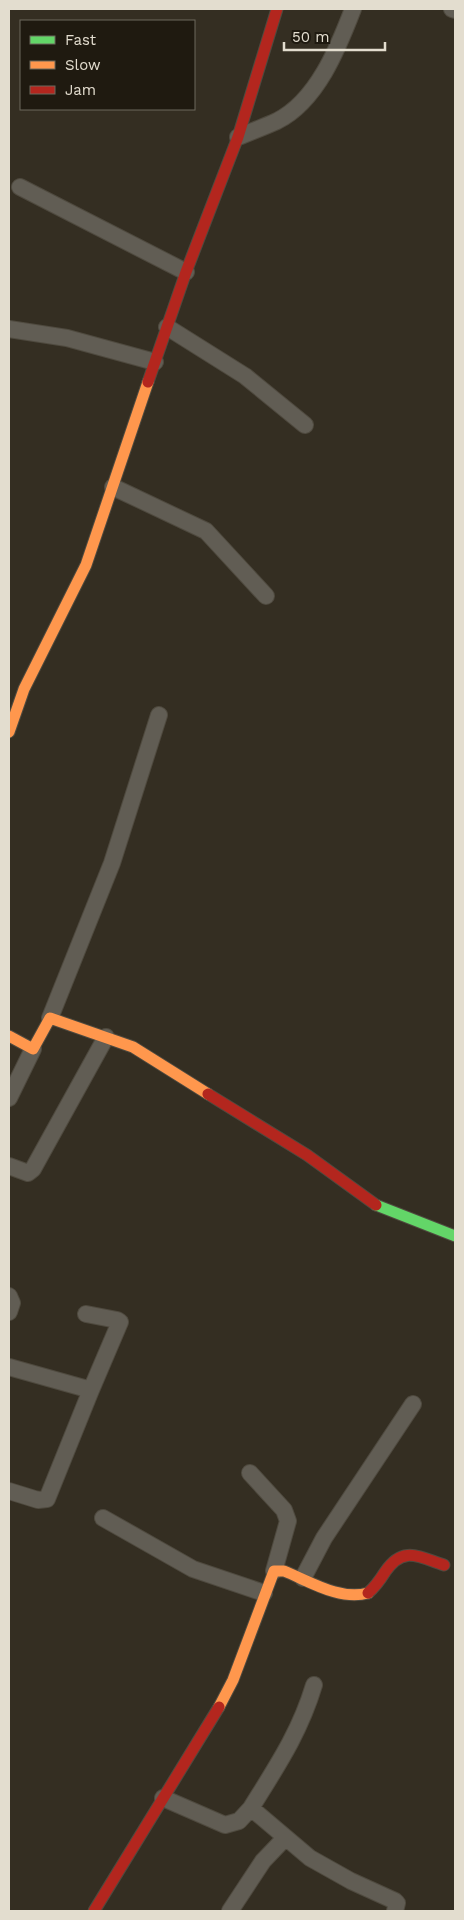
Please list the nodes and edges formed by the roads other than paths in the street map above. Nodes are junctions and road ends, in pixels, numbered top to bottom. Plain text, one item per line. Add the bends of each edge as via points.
1 (277, 9) edge
2 (352, 9) edge
3 (238, 137) junction
4 (20, 187) dead end
5 (186, 272) junction
6 (167, 327) junction
7 (9, 329) edge
8 (155, 362) junction
9 (305, 425) dead end
10 (112, 487) junction
11 (266, 596) dead end
12 (160, 715) dead end
13 (9, 732) edge
14 (50, 1018) junction
15 (9, 1036) edge
16 (106, 1038) junction
17 (33, 1049) junction
18 (9, 1098) edge
19 (9, 1166) edge
20 (455, 1236) edge
21 (9, 1296) edge
22 (9, 1312) edge
23 (86, 1314) dead end
24 (9, 1366) edge
25 (91, 1390) junction
26 (414, 1404) dead end
27 (250, 1473) dead end
28 (9, 1491) edge
29 (104, 1518) dead end
30 (444, 1565) dead end
31 (274, 1571) junction
32 (303, 1578) junction
33 (264, 1593) junction
34 (314, 1685) dead end
35 (163, 1798) junction
36 (251, 1808) junction
37 (285, 1838) junction
38 (94, 1911) edge
39 (230, 1911) edge
40 (395, 1911) edge

1 - 3 street
2 - 3 street via 338,49 304,98 278,120
3 - 5 street
4 - 5 street
5 - 6 street
6 - 8 street
6 - 9 street via 245,376
7 - 8 street via 67,338
8 - 10 street
10 - 11 street via 206,531
10 - 13 street via 86,565 24,689
12 - 14 street via 112,863
14 - 16 street
14 - 17 street
15 - 17 street
16 - 19 street via 33,1169 28,1174
16 - 20 street via 155,1059 307,1155 376,1205
17 - 18 street
21 - 22 street via 12,1303
23 - 25 street via 120,1322
24 - 25 street
25 - 28 street via 47,1499 38,1500
26 - 32 street via 324,1538
27 - 31 street via 284,1510 288,1521
29 - 33 street via 193,1569
30 - 32 street via 411,1555 402,1556 390,1565 377,1586 359,1596
31 - 32 street via 284,1570
31 - 33 street
33 - 35 street via 233,1680
34 - 36 street via 296,1734
35 - 36 street via 226,1825 240,1821
35 - 38 street
36 - 37 street
37 - 39 street via 263,1861
37 - 40 street via 328,1869 395,1901

